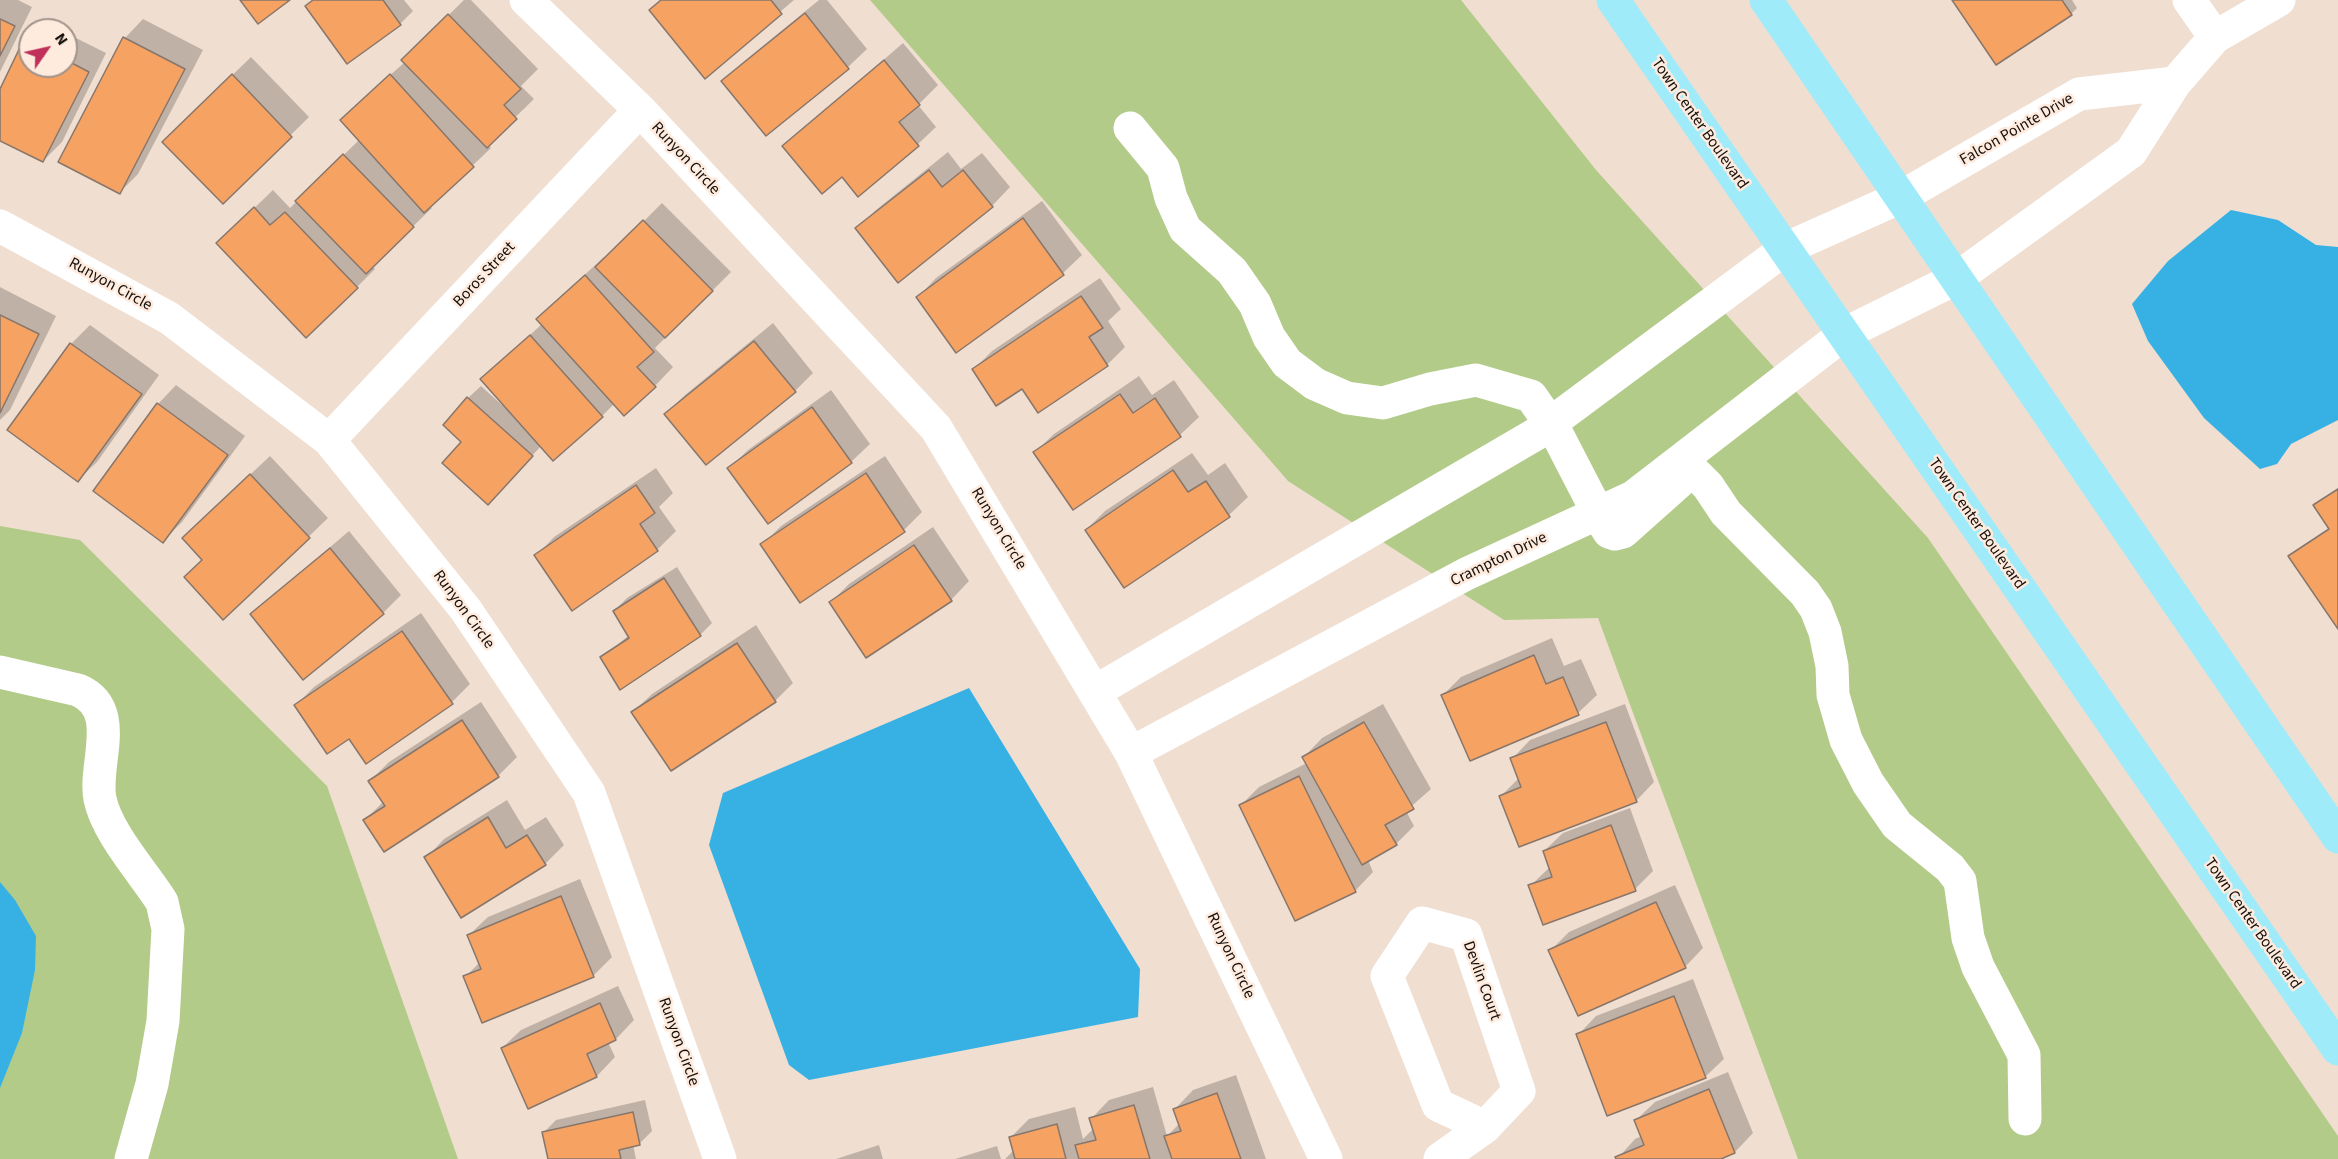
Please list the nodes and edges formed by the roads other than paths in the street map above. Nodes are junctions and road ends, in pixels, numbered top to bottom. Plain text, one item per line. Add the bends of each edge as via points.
1 (526, 0) edge
2 (1613, 0) edge
3 (1766, 0) edge
4 (2189, 0) edge
5 (2279, 0) edge
6 (2215, 37) junction
7 (2175, 83) junction
8 (640, 110) junction
9 (1130, 128) dead end
10 (1901, 197) junction
11 (0, 226) edge
12 (1785, 249) junction
13 (1957, 278) junction
14 (1844, 334) junction
15 (1544, 428) junction
16 (329, 440) junction
17 (1589, 517) junction
18 (0, 672) edge
19 (1096, 691) junction
20 (1131, 753) junction
21 (2338, 837) edge
22 (2338, 1048) edge
23 (2025, 1119) dead end
24 (1485, 1126) junction
25 (131, 1159) edge
26 (720, 1159) edge
27 (1326, 1159) edge
28 (1440, 1159) edge

1 - 8 street, Runyon Circle
2 - 12 main road, Town Center Boulevard
3 - 10 main road
4 - 6 street
5 - 6 street
6 - 7 street
7 - 10 street, Falcon Pointe Drive via 2079,94
7 - 13 street via 2131,152
8 - 16 street, Boros Street
8 - 19 street, Runyon Circle via 936,428
9 - 15 street via 1163,168 1185,230 1233,271 1287,363 1315,384 1347,398 1383,403 1431,388 1476,380 1531,396
10 - 12 street, Falcon Pointe Drive
10 - 13 main road
11 - 16 street, Runyon Circle via 169,318
12 - 14 main road, Town Center Boulevard
12 - 15 street
13 - 14 street, Crampton Drive
13 - 21 main road
14 - 17 street, Crampton Drive via 1633,497
14 - 22 main road, Town Center Boulevard
15 - 17 street
15 - 19 street
16 - 26 street, Runyon Circle via 466,610 589,793
17 - 20 street, Crampton Drive via 1466,574
17 - 23 street via 1610,532 1623,532 1687,475 1696,474 1726,513 1805,593 1825,632 1833,695 1850,749 1868,783 1897,825 1950,868 1960,881 1968,938 1977,967 2024,1055
18 - 25 street via 78,690 88,694 97,706 104,732 100,798 111,826 162,902 168,929 163,1020 152,1084
19 - 20 street, Runyon Circle
20 - 27 street, Runyon Circle
24 - 24 street, Devlin Court via 1519,1091 1466,935 1422,923 1387,976 1437,1105
24 - 28 street, Devlin Court

